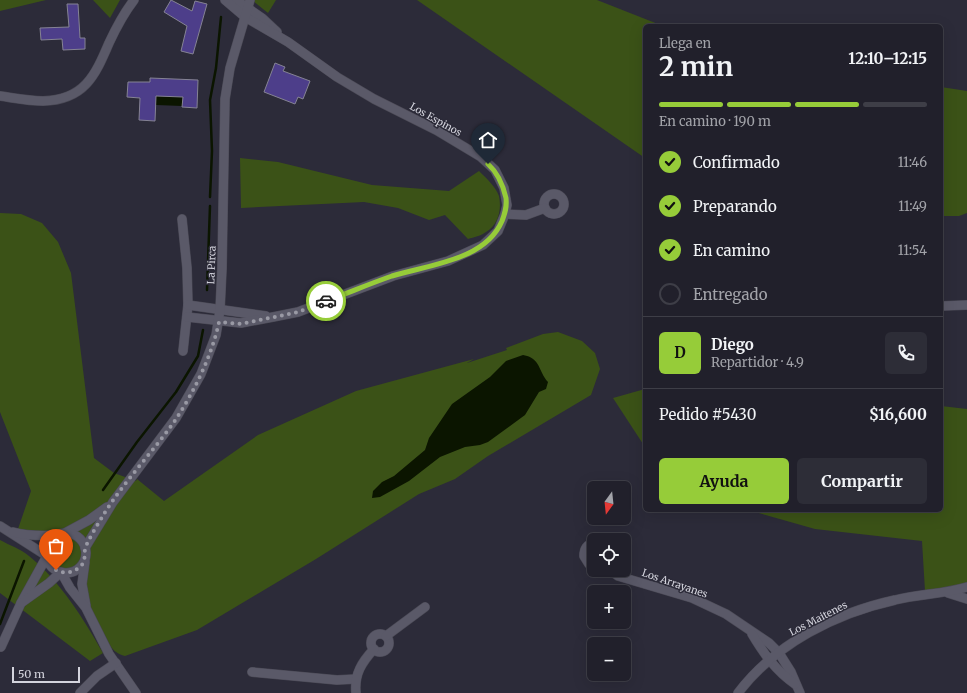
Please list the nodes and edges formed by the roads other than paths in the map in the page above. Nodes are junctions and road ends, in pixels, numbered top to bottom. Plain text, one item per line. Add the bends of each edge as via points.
1 (134, 0) edge
2 (225, 0) edge
3 (236, 0) edge
4 (249, 4) edge
5 (245, 16) junction
6 (288, 42) junction
7 (0, 96) edge
8 (545, 208) dead end
9 (505, 214) junction
10 (182, 218) dead end
11 (967, 305) edge
12 (188, 306) junction
13 (943, 306) edge
14 (220, 310) junction
15 (187, 317) junction
16 (273, 317) junction
17 (219, 322) junction
18 (183, 351) dead end
19 (113, 502) junction
20 (4, 528) edge
21 (62, 534) junction
22 (587, 547) edge
23 (85, 548) junction
24 (47, 556) junction
25 (85, 560) junction
26 (587, 562) edge
27 (61, 572) junction
28 (621, 577) edge
29 (967, 587) edge
30 (948, 593) junction
31 (967, 599) edge
32 (20, 603) junction
33 (426, 607) dead end
34 (86, 608) junction
35 (751, 633) junction
36 (386, 636) junction
37 (1, 647) edge
38 (374, 650) junction
39 (778, 652) junction
40 (770, 660) junction
41 (116, 663) junction
42 (252, 672) dead end
43 (356, 680) junction
44 (796, 684) junction
45 (80, 693) edge
46 (136, 693) edge
47 (356, 693) edge
48 (738, 693) edge
49 (800, 693) edge

1 - 7 street via 117,27 95,74 78,91 45,101
2 - 5 street, Los Espinos
3 - 4 street, Los Espinos
4 - 5 street, La Pirca
4 - 6 street, Los Espinos
5 - 6 street, Los Espinos
5 - 14 street, La Pirca via 230,68 225,99
6 - 9 street, Los Espinos via 337,78 436,130 480,157 495,170 504,188 507,204
8 - 9 street via 526,215
9 - 16 street, Los Espinos via 498,231 483,245 455,258 393,276 298,312
10 - 12 street via 188,268
11 - 13 street
12 - 14 street, Los Espinos
12 - 15 street
14 - 16 street, Los Espinos
14 - 17 street, La Pirca
15 - 17 street, Los Espinos
15 - 18 street
16 - 17 street, Los Espinos via 241,324
17 - 19 street, La Pirca via 201,374 176,418
19 - 21 street, La Pirca via 89,520
19 - 23 street, La Pirca
20 - 21 street, La Pirca via 28,535
20 - 24 street, La Pirca
21 - 23 street via 78,537
21 - 24 street via 49,543
22 - 26 street via 584,556
23 - 25 street
24 - 27 street via 52,566
24 - 32 street
25 - 27 street via 75,570
25 - 34 street via 82,584
27 - 32 street
27 - 34 street
28 - 35 street, Los Arrayanes via 692,598 726,614
29 - 30 street, Los Maitenes
30 - 31 street, Los Maitenes
30 - 39 street, Los Maitenes via 895,600 852,612 801,637
32 - 37 street
33 - 36 street
34 - 41 street via 100,639
35 - 39 street, Los Arrayanes
35 - 40 street, Los Arrayanes
36 - 38 street via 375,636 372,644
36 - 38 street via 389,640 387,648 383,652
38 - 43 street via 364,660
39 - 40 street, Los Maitenes
39 - 44 street, Los Arrayanes
40 - 44 street, Los Arrayanes via 782,675
40 - 48 street, Los Maitenes
41 - 45 street via 97,676
41 - 46 street
42 - 43 street
43 - 47 street
44 - 49 street, Los Arrayanes

